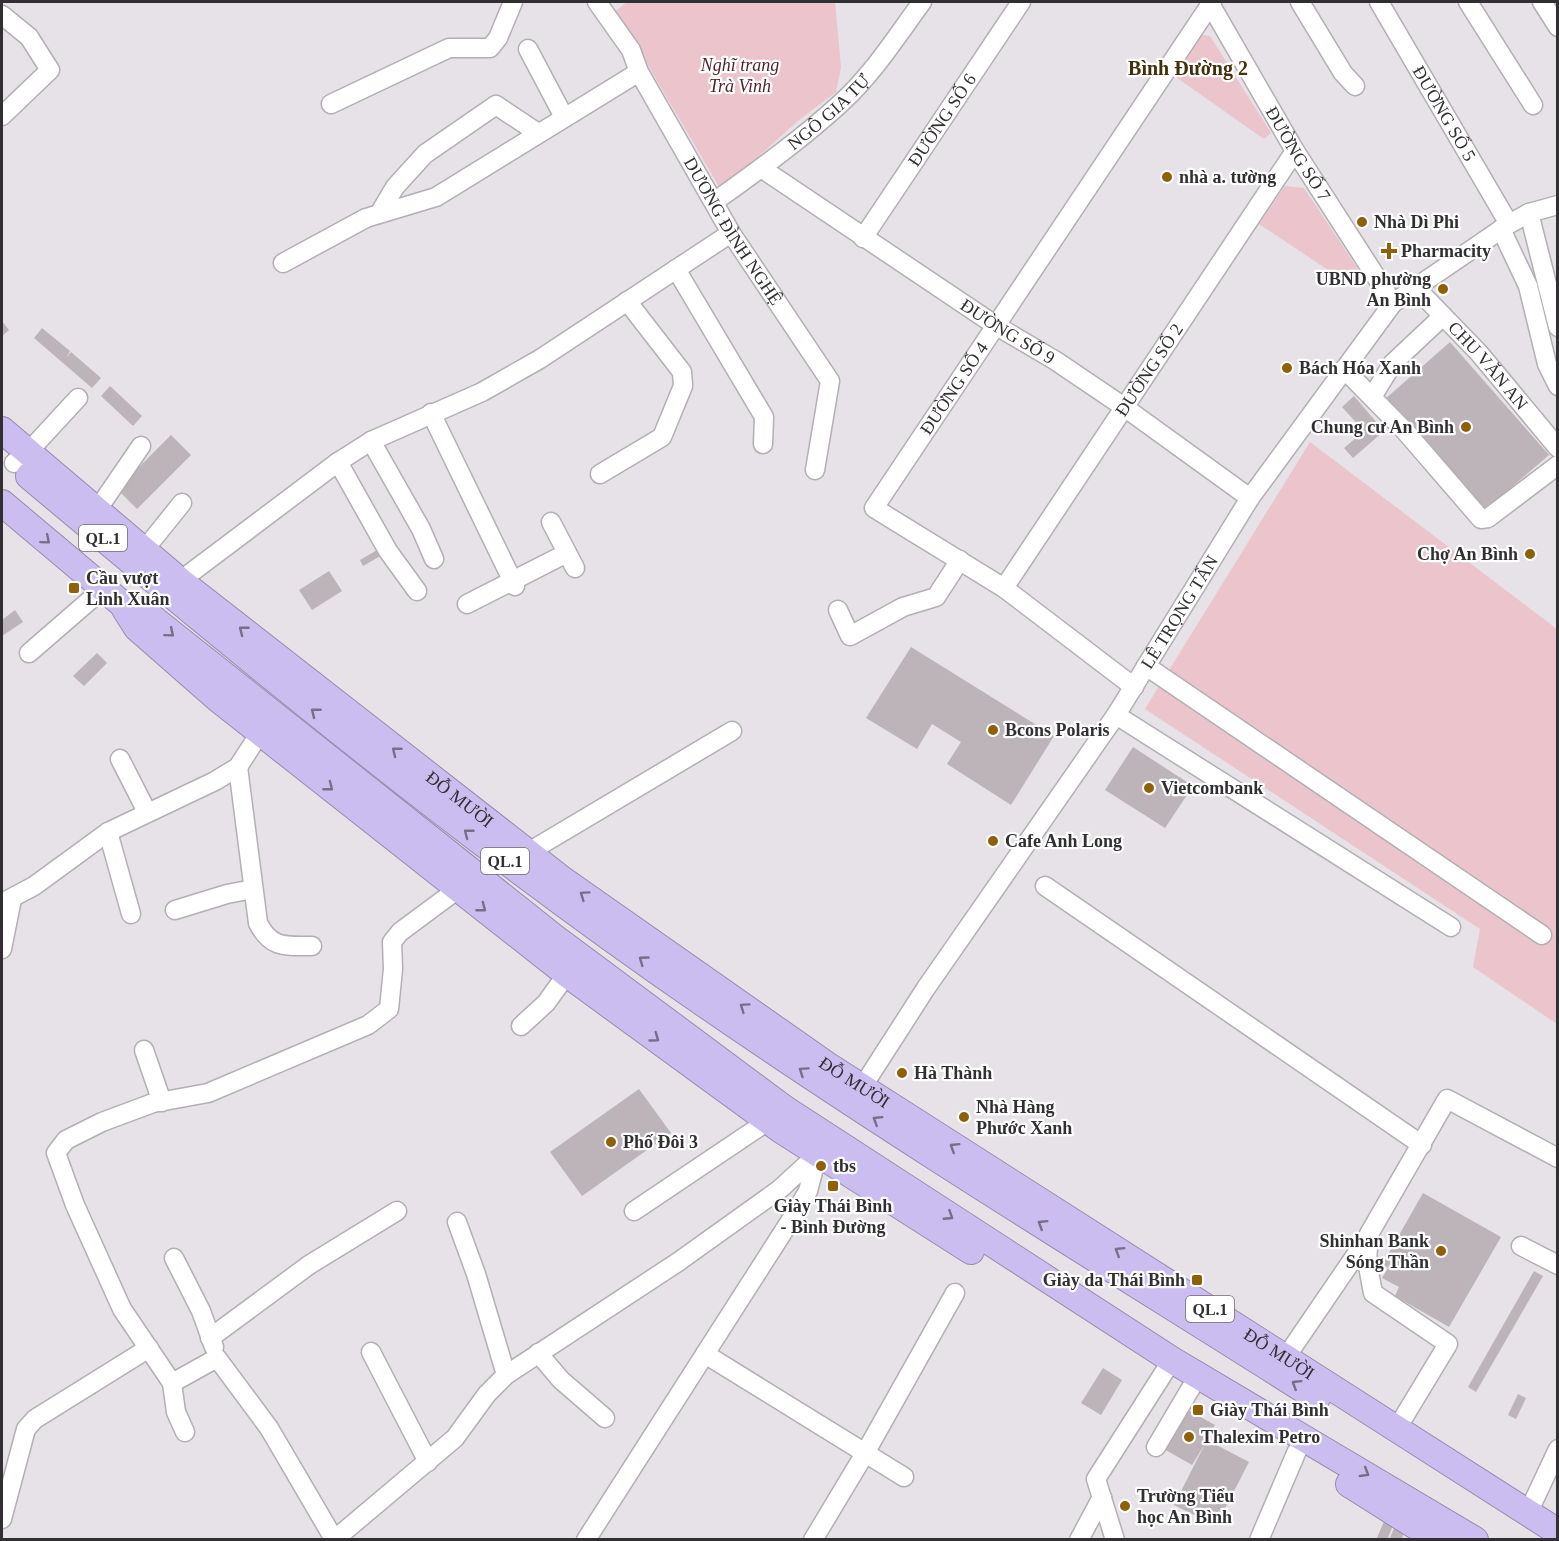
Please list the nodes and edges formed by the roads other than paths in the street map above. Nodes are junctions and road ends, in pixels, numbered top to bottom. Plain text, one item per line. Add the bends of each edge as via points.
1 (513, 2) edge
2 (597, 2) edge
3 (922, 2) edge
4 (1021, 2) edge
5 (1210, 2) edge
6 (1300, 2) edge
7 (1378, 2) edge
8 (1468, 2) edge
9 (1542, 2) edge
10 (2, 15) edge
11 (1557, 27) edge
12 (528, 49) dead end
13 (639, 72) junction
14 (1355, 86) dead end
15 (331, 105) dead end
16 (1533, 105) dead end
17 (2, 116) edge
18 (564, 117) junction
19 (538, 133) junction
20 (1295, 151) junction
21 (761, 168) junction
22 (714, 202) junction
23 (1557, 205) edge
24 (1529, 213) junction
25 (378, 214) junction
26 (1505, 227) junction
27 (731, 233) junction
28 (863, 238) junction
29 (283, 263) dead end
30 (676, 269) junction
31 (1416, 288) junction
32 (627, 301) junction
33 (1393, 303) junction
34 (1443, 316) junction
35 (995, 325) junction
36 (1557, 327) edge
37 (1344, 369) junction
38 (1557, 386) edge
39 (1372, 397) junction
40 (78, 398) dead end
41 (1124, 407) junction
42 (431, 413) junction
43 (2, 430) edge
44 (371, 441) junction
45 (763, 444) dead end
46 (141, 446) dead end
47 (1557, 448) edge
48 (19, 462) edge
49 (338, 462) junction
50 (1557, 465) edge
51 (815, 470) dead end
52 (600, 474) dead end
53 (1250, 498) junction
54 (2, 503) edge
55 (182, 503) dead end
56 (93, 508) junction
57 (551, 522) dead end
58 (137, 555) junction
59 (434, 559) dead end
60 (960, 560) junction
61 (514, 584) junction
62 (173, 587) junction
63 (1004, 588) junction
64 (417, 591) dead end
65 (112, 596) junction
66 (467, 604) dead end
67 (838, 610) dead end
68 (29, 653) dead end
69 (1146, 666) junction
70 (1134, 687) junction
71 (1116, 715) junction
72 (732, 731) dead end
73 (260, 733) junction
74 (120, 759) dead end
75 (238, 767) junction
76 (147, 812) junction
77 (108, 832) junction
78 (527, 853) junction
79 (1045, 886) dead end
80 (253, 889) junction
81 (458, 889) junction
82 (7, 901) edge
83 (175, 910) dead end
84 (131, 914) dead end
85 (1451, 927) dead end
86 (1542, 935) dead end
87 (312, 946) dead end
88 (2, 949) edge
89 (567, 974) junction
90 (521, 1026) dead end
91 (144, 1050) dead end
92 (857, 1095) junction
93 (162, 1102) junction
94 (768, 1121) junction
95 (1422, 1145) junction
96 (823, 1147) junction
97 (1557, 1158) edge
98 (397, 1211) dead end
99 (634, 1211) dead end
100 (457, 1222) dead end
101 (1369, 1234) junction
102 (1521, 1246) dead end
103 (174, 1258) dead end
104 (1557, 1265) edge
105 (955, 1293) dead end
106 (210, 1338) junction
107 (149, 1348) junction
108 (371, 1352) dead end
109 (538, 1353) junction
110 (705, 1354) junction
111 (1286, 1357) junction
112 (217, 1358) junction
113 (1168, 1365) junction
114 (506, 1375) junction
115 (1195, 1382) junction
116 (172, 1383) junction
117 (604, 1418) dead end
118 (1396, 1430) junction
119 (185, 1432) dead end
120 (1156, 1447) dead end
121 (1557, 1449) edge
122 (1297, 1451) junction
123 (864, 1455) junction
124 (428, 1462) junction
125 (904, 1478) dead end
126 (1102, 1497) junction
127 (1528, 1513) junction
128 (2, 1519) edge
129 (1557, 1532) edge
130 (338, 1538) edge
131 (586, 1539) edge
132 (813, 1539) edge
133 (1079, 1539) edge
134 (1115, 1539) edge
135 (1259, 1539) edge
136 (1438, 1539) edge
137 (1475, 1539) edge
138 (1540, 1539) edge

1 - 15 street via 490,48 449,48
2 - 13 street, DƯƠNG ĐÌNH NGHỆ via 631,50
3 - 21 street, NGÔ GIA TỰ via 843,102
4 - 28 street, ĐƯỜNG SỐ 6
5 - 20 street, ĐƯỜNG SỐ 7
5 - 35 street, ĐƯỜNG SỐ 4
6 - 14 street
7 - 26 street, ĐƯỜNG SỐ 5
8 - 16 street
9 - 11 street
10 - 17 street via 29,37 50,70
12 - 18 street
13 - 18 street
13 - 22 street, DƯƠNG ĐÌNH NGHỆ
18 - 19 street
19 - 25 street via 436,197
19 - 25 street via 495,105 425,154 395,187
20 - 33 street, ĐƯỜNG SỐ 7
20 - 41 street, ĐƯỜNG SỐ 2
21 - 22 street, NGÔ GIA TỰ
21 - 28 street, ĐƯỜNG SỐ 9
22 - 27 street, DƯƠNG ĐÌNH NGHỆ
23 - 24 street, LÊ TRỌNG TẤN
24 - 26 street, LÊ TRỌNG TẤN
24 - 36 street
25 - 29 street
26 - 31 street, LÊ TRỌNG TẤN
26 - 38 street, ĐƯỜNG SỐ 5 via 1528,286 1547,364
27 - 30 street
27 - 51 street, DƯƠNG ĐÌNH NGHỆ via 830,381
28 - 35 street, ĐƯỜNG SỐ 9
30 - 32 street
30 - 45 street via 764,417
31 - 33 street, LÊ TRỌNG TẤN
31 - 34 street, CHU VĂN AN
32 - 42 street via 482,393
32 - 52 street via 682,372 684,386 662,437
33 - 37 street, LÊ TRỌNG TẤN
34 - 39 street via 1393,363
34 - 47 street, CHU VĂN AN via 1479,353
35 - 41 street, ĐƯỜNG SỐ 9
35 - 60 street, ĐƯỜNG SỐ 4 via 874,508
37 - 39 street
37 - 53 street, LÊ TRỌNG TẤN
39 - 50 street via 1481,519 1488,518
40 - 48 street
41 - 53 street, ĐƯỜNG SỐ 9
41 - 63 street, ĐƯỜNG SỐ 2
42 - 44 street
42 - 61 street
43 - 48 highway, QL.1
44 - 49 street
44 - 59 street
46 - 56 street via 104,500
48 - 56 highway, QL.1 via 72,489
48 - 58 highway, QL.1
49 - 62 street
49 - 64 street via 388,551
53 - 69 street, LÊ TRỌNG TẤN
54 -> 65 highway, QL.1
55 - 58 street
56 - 58 highway, QL.1
57 - 61 street via 571,561
58 - 62 highway, QL.1
60 - 63 street, ĐƯỜNG SỐ 4
60 - 67 street via 936,597 903,607 850,636
61 - 66 street
78 -> 62 highway, QL.1
92 -> 62 highway, ĐỖ MƯỜI / QL.1 via 698,1000 512,866
63 - 70 street, ĐƯỜNG SỐ 4
65 - 68 street
65 - 73 highway, QL.1 via 137,628
65 -> 96 highway, QL.1 via 151,617 563,944 784,1109
69 - 70 street, LÊ TRỌNG TẤN
69 - 86 street
70 - 71 street, LÊ TRỌNG TẤN
71 - 85 street
71 - 92 street, LÊ TRỌNG TẤN via 926,988
72 - 78 street
73 - 75 street
73 -> 81 highway, QL.1
74 - 76 street
75 - 76 street
75 - 80 street
76 - 77 street
77 - 82 street
77 - 84 street
92 -> 78 highway, ĐỖ MƯỜI / QL.1 via 827,1065
79 - 95 street
80 - 83 street
80 - 87 street via 264,936 287,946
81 -> 89 highway, QL.1
81 - 93 street via 392,942 389,1009 368,1025 208,1093
82 - 88 street
89 - 90 street via 546,1003
89 -> 94 highway, QL.1
91 - 93 street
92 - 96 highway
111 -> 92 highway, ĐỖ MƯỜI / QL.1 via 920,1125
138 -> 92 highway, ĐỖ MƯỜI / QL.1
93 - 107 street via 102,1122 66,1140 56,1153 122,1309
94 - 96 highway, QL.1
94 - 99 street
95 - 97 street via 1447,1099
95 - 101 street
96 - 109 street via 789,1182 678,1262
96 - 110 street via 808,1191
96 -> 113 highway, QL.1
98 - 106 street via 309,1265
100 - 114 street
101 - 111 street
101 - 118 street via 1367,1262 1373,1293 1448,1344
102 - 104 street
103 - 106 street
105 - 123 street
106 - 112 street
107 - 116 street
107 - 128 street via 44,1413 26,1429
108 - 124 street
109 - 114 street
109 - 117 street via 561,1380
110 - 123 street
110 - 131 street
111 - 118 highway, ĐỖ MƯỜI / QL.1
112 - 116 street
112 - 130 street via 269,1428
113 - 115 highway, QL.1
113 - 126 street via 1096,1479
114 - 124 street via 455,1438
115 - 120 street
115 - 122 highway, QL.1
115 -> 137 highway, QL.1
116 - 119 street via 176,1412
118 - 127 highway, ĐỖ MƯỜI / QL.1
121 - 127 street
122 - 135 street
122 - 136 highway, QL.1
123 - 125 street
123 - 132 street
124 - 130 street
126 - 133 street
126 - 134 street
127 - 129 highway, ĐỖ MƯỜI / QL.1

